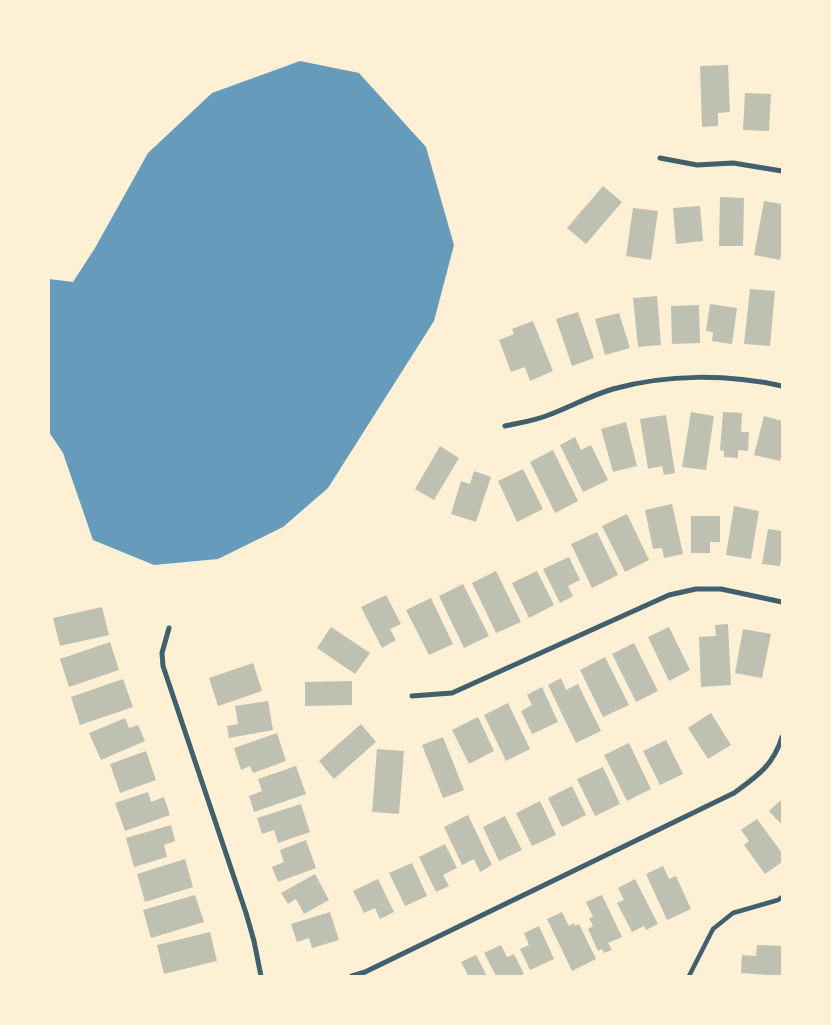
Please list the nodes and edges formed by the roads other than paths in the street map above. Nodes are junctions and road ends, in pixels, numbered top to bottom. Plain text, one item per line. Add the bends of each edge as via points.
1 (660, 158) dead end
2 (782, 171) edge
3 (782, 386) edge
4 (505, 426) dead end
5 (782, 602) edge
6 (169, 628) dead end
7 (412, 696) dead end
8 (782, 737) edge
9 (782, 897) edge
10 (261, 976) edge
11 (352, 976) edge
12 (689, 976) edge

1 - 2 street via 698,165 733,163
3 - 4 street via 756,380 709,377 661,380 614,389 545,417
5 - 7 street via 721,589 669,595 452,693
6 - 10 street via 162,653 163,666 246,913
8 - 11 street via 765,770 734,793
9 - 12 street via 733,913 713,929

